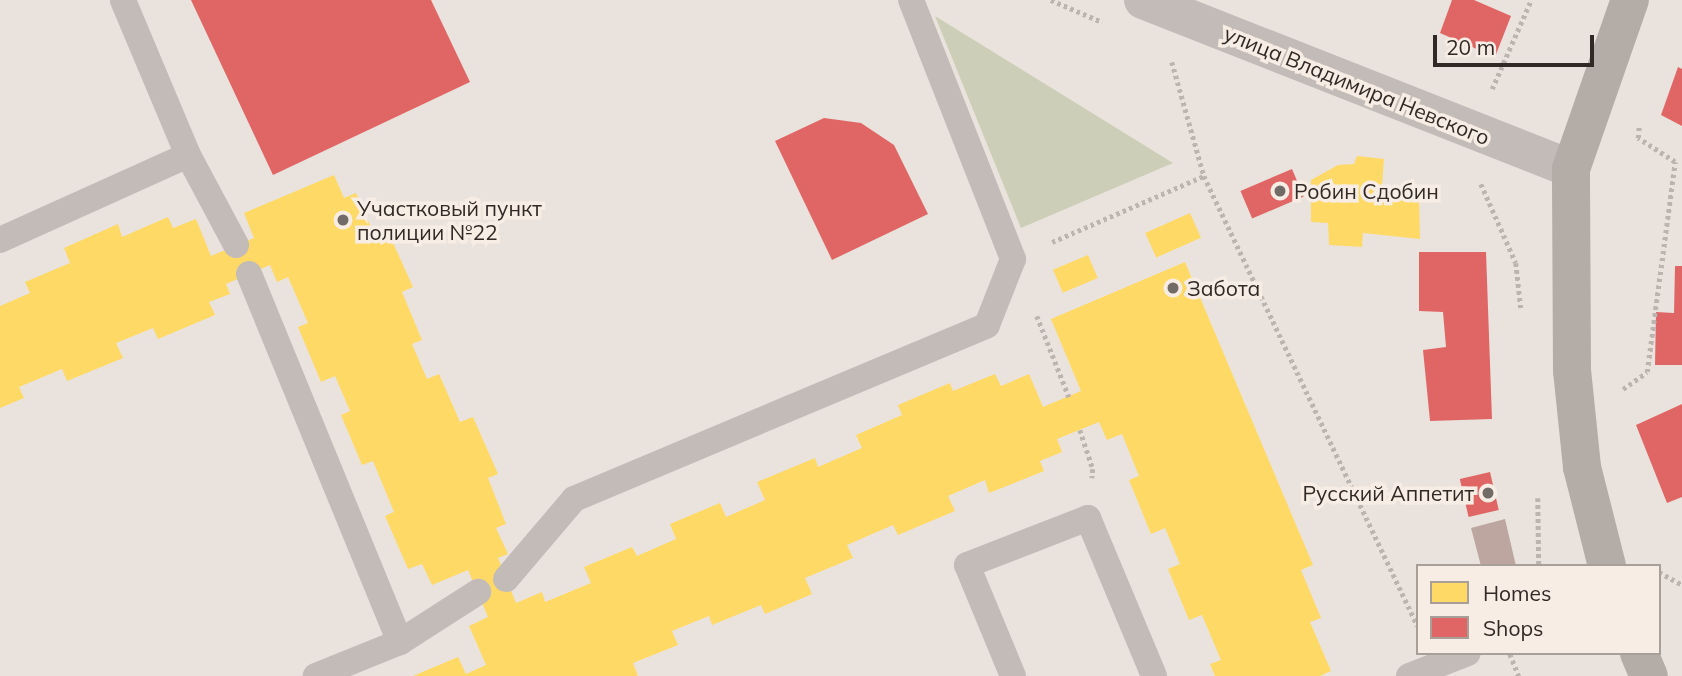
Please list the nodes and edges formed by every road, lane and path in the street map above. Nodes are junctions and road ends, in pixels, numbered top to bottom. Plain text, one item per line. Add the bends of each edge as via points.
1 (123, 0) edge
2 (911, 0) edge
3 (1143, 0) edge
4 (1531, 0) edge
5 (1630, 0) edge
6 (1169, 52) dead end
7 (1639, 125) dead end
8 (1474, 131) junction
9 (188, 155) junction
10 (1571, 169) junction
11 (1204, 176) junction
12 (0, 240) edge
13 (236, 245) dead end
14 (1013, 259) junction
15 (249, 274) dead end
16 (1522, 316) dead end
17 (1615, 394) dead end
18 (1069, 397) dead end
19 (1080, 430) dead end
20 (1537, 487) dead end
21 (1088, 518) junction
22 (1539, 564) edge
23 (1606, 564) edge
24 (1661, 573) edge
25 (506, 579) dead end
26 (1682, 585) edge
27 (478, 592) dead end
28 (1416, 622) edge
29 (400, 642) junction
30 (1463, 655) edge
31 (1511, 655) edge
32 (1640, 655) edge
33 (316, 676) edge
34 (1013, 676) edge
35 (1154, 676) edge
36 (1409, 676) edge
37 (1519, 676) edge
38 (1649, 676) edge

1 - 9 lane
2 - 14 lane
3 - 8 street, улица Владимира Невского
4 - 8 path
5 - 10 street
6 - 11 path
7 - 17 path via 1638,138 1675,162 1647,372
8 - 10 street, улица Владимира Невского
8 - 16 path via 1478,177 1516,263
9 - 12 lane
9 - 13 lane
10 - 23 street via 1572,370 1582,467
11 - 14 path
11 - 28 path
14 - 18 path
14 - 25 lane via 987,325 574,499
15 - 29 lane
19 - 21 path via 1093,469
20 - 22 path
21 - 34 lane via 967,565
21 - 35 lane
24 - 26 path
27 - 29 lane
29 - 33 lane
30 - 36 lane
31 - 37 path
32 - 38 street

